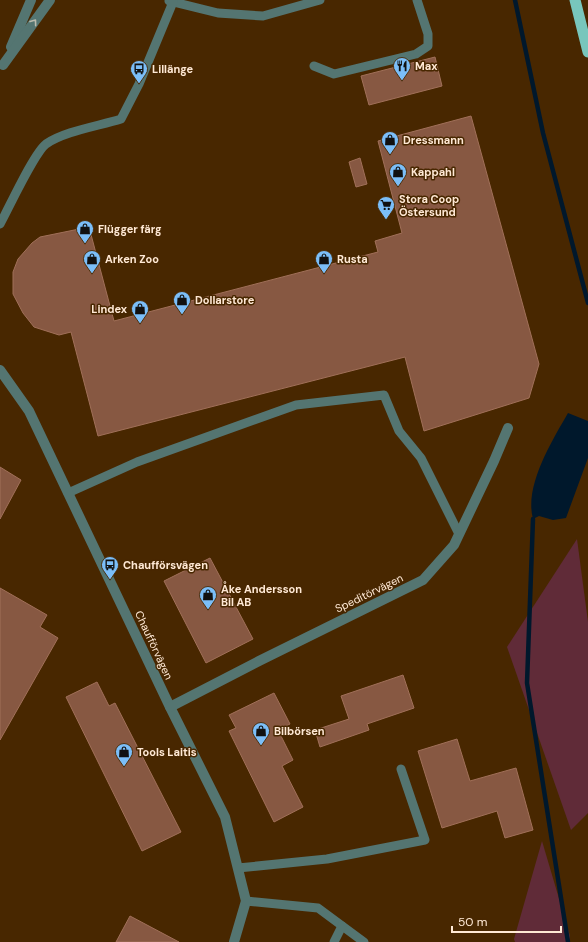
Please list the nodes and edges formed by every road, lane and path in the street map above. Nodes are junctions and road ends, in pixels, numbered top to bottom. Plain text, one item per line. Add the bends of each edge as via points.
1 (32, 0) edge
2 (50, 0) edge
3 (320, 0) edge
4 (417, 0) edge
5 (575, 0) edge
6 (170, 1) edge
7 (588, 52) edge
8 (314, 66) dead end
9 (1, 68) edge
10 (0, 224) edge
11 (0, 370) edge
12 (508, 428) dead end
13 (68, 493) junction
14 (459, 534) junction
15 (170, 707) junction
16 (401, 769) dead end
17 (238, 868) junction
18 (246, 901) junction
19 (342, 926) junction
20 (234, 942) edge
21 (334, 942) edge
22 (364, 942) edge

1 - 9 street
9 -> 2 street
3 - 6 lane via 263,16 218,13
4 - 8 lane via 428,34 428,46 416,54 334,74
5 - 7 highway
6 - 10 lane via 139,84 121,119 70,134 46,145 36,156
11 - 13 street, Chaufförvägen via 29,411
12 - 14 street, Speditörvägen
13 - 14 lane via 137,462 296,404 384,394 399,431 421,458
13 - 15 street, Chaufförvägen
14 - 15 street, Speditörvägen via 454,544 423,580
15 - 17 street, Chaufförvägen via 225,817
16 - 17 lane via 425,840 327,859
17 - 18 street, Chaufförvägen
18 - 19 lane via 318,908
18 - 20 street, Chaufförvägen
19 - 21 lane
19 - 22 lane

